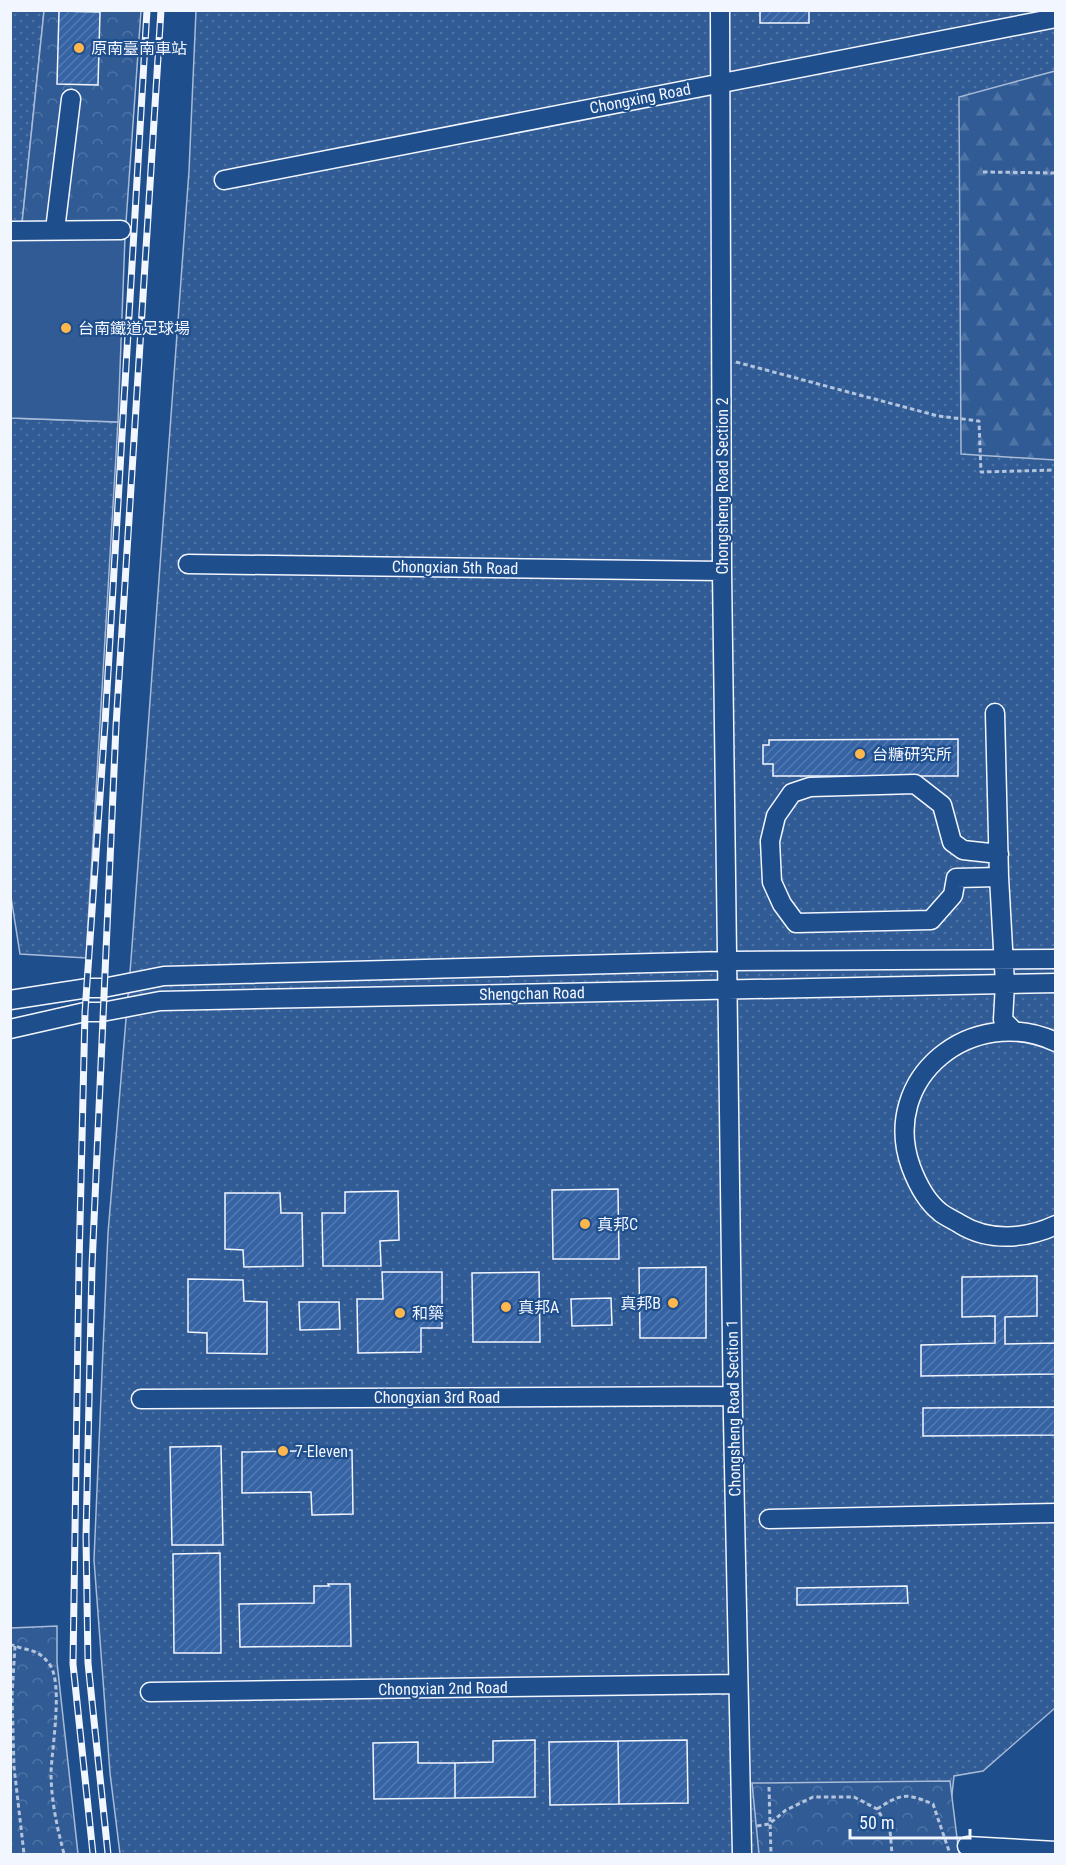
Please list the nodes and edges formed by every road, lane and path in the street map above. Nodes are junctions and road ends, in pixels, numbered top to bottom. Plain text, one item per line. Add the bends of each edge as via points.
1 (720, 10) edge
2 (1056, 18) edge
3 (720, 82) junction
4 (71, 99) dead end
5 (983, 172) dead end
6 (1056, 173) edge
7 (224, 180) dead end
8 (55, 230) junction
9 (122, 230) dead end
10 (10, 231) edge
11 (722, 358) junction
12 (1056, 470) edge
13 (188, 564) dead end
14 (722, 571) junction
15 (995, 713) dead end
16 (952, 842) junction
17 (999, 854) junction
18 (999, 877) junction
19 (956, 878) junction
20 (1056, 959) edge
21 (1003, 960) junction
22 (728, 961) junction
23 (1056, 983) edge
24 (1005, 984) junction
25 (729, 988) junction
26 (10, 1000) edge
27 (10, 1029) edge
28 (1014, 1031) junction
29 (1056, 1042) edge
30 (1056, 1225) edge
31 (733, 1396) junction
32 (141, 1399) dead end
33 (1056, 1513) edge
34 (768, 1519) dead end
35 (10, 1644) edge
36 (15, 1646) junction
37 (737, 1684) junction
38 (150, 1692) dead end
39 (768, 1786) dead end
40 (877, 1809) junction
41 (770, 1824) junction
42 (741, 1828) junction
43 (967, 1846) dead end
44 (1056, 1851) edge
45 (24, 1854) edge
46 (64, 1854) edge
47 (742, 1854) edge
48 (771, 1854) edge
49 (892, 1854) edge
50 (948, 1854) edge

1 - 3 street, Chongsheng Road Section 2
2 - 3 street, Chongxing Road
3 - 7 street, Chongxing Road
3 - 11 street, Chongsheng Road Section 2
4 - 8 street
5 - 6 path
8 - 9 street
8 - 10 street
11 - 12 path via 938,416 980,421 981,472
11 - 14 street, Chongsheng Road Section 2
13 - 14 street, Chongxian 5th Road
14 - 22 street, Chongsheng Road Section 2
15 - 17 street
16 - 17 street via 963,850
16 - 19 street
16 - 19 street via 942,805 915,784 810,787 792,794 776,816 770,841 772,882 796,923 808,923 931,920 953,895
17 - 18 street
18 - 19 street
18 - 21 street
20 - 21 street, Shengchan Road
21 - 22 street, Shengchan Road
21 - 24 street
22 - 25 street, Chongsheng Road Section 1
22 - 26 street, Shengchan Road via 164,976
23 - 24 street, Shengchan Road
24 - 25 street, Shengchan Road
24 - 28 street via 1003,1020
25 - 27 street, Shengchan Road via 160,1001
25 - 31 street, Chongsheng Road Section 1
28 - 29 street via 1038,1034
28 - 30 street via 970,1037 940,1055 913,1094 906,1116 906,1151 917,1184 925,1194 940,1212 970,1230 1005,1237 1038,1233
31 - 32 street, Chongxian 3rd Road
31 - 37 street, Chongsheng Road Section 1
33 - 34 street
35 - 36 path
36 - 45 path via 14,1767
36 - 46 path via 38,1652 52,1668 56,1701 51,1772 55,1821
37 - 38 street, Chongxian 2nd Road
37 - 42 street, Chongsheng Road Section 1
39 - 41 path
40 - 41 path via 854,1797 813,1797 786,1810
40 - 49 path via 890,1830
40 - 50 path via 893,1798 910,1795 933,1804
41 - 42 path
41 - 48 path
42 - 47 street, Chongsheng Road Section 1
43 - 44 street

